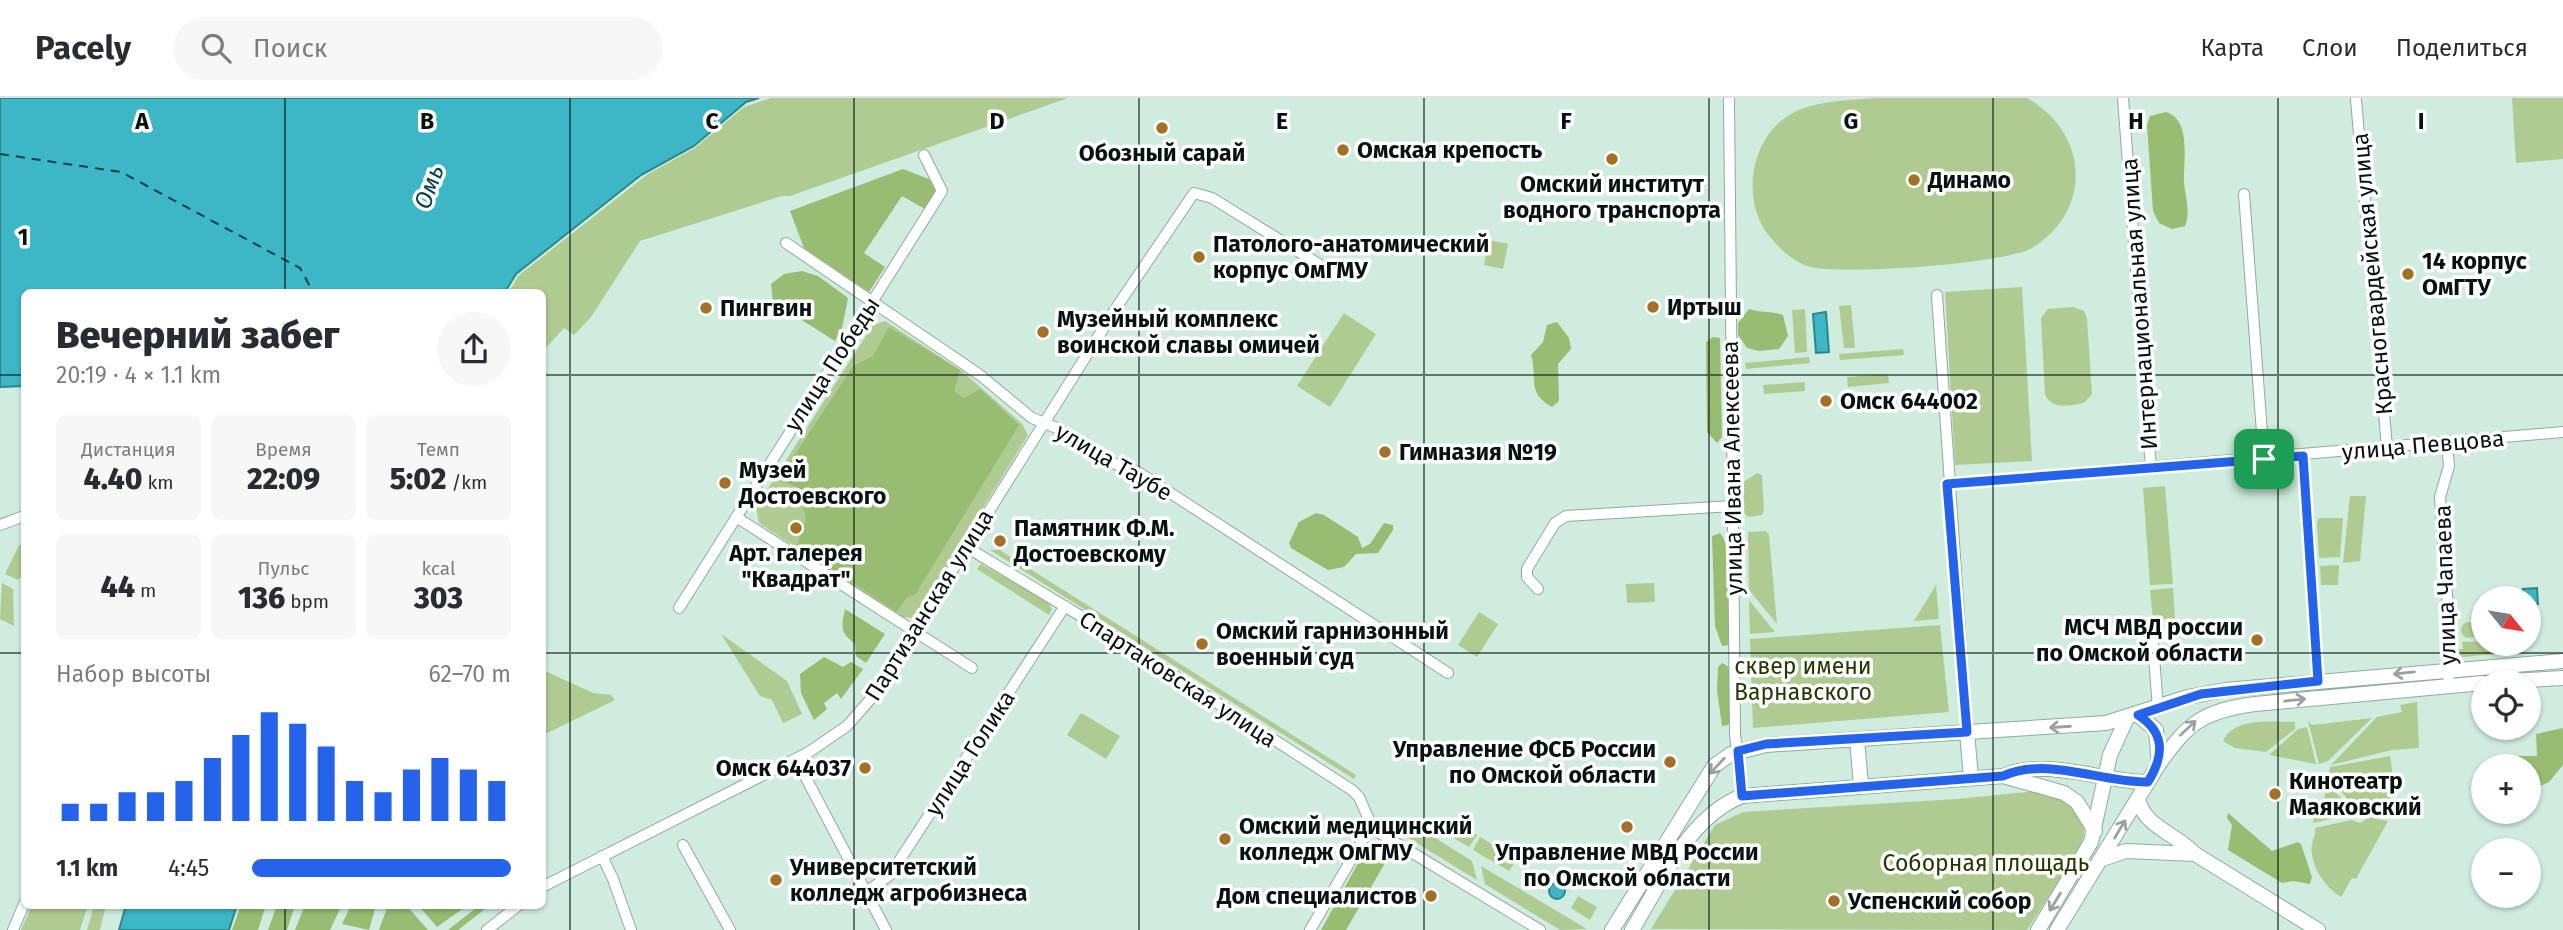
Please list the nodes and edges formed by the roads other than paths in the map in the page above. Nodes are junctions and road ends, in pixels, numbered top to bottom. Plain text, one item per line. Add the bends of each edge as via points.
1 (1728, 98) edge
2 (2123, 98) edge
3 (2356, 100) dead end
4 (924, 155) dead end
5 (2244, 194) dead end
6 (786, 243) dead end
7 (1338, 276) dead end
8 (1937, 295) dead end
9 (873, 300) junction
10 (1043, 424) junction
11 (2563, 432) edge
12 (2447, 443) junction
13 (2388, 447) junction
14 (2303, 456) junction
15 (2264, 459) junction
16 (2151, 469) junction
17 (1947, 484) junction
18 (1733, 506) junction
19 (21, 517) edge
20 (736, 517) junction
21 (0, 525) edge
22 (968, 548) junction
23 (1538, 589) dead end
24 (1065, 606) junction
25 (678, 608) dead end
26 (2152, 630) dead end
27 (915, 633) junction
28 (2563, 661) edge
29 (972, 668) dead end
30 (2448, 668) junction
31 (1448, 673) dead end
32 (2563, 678) edge
33 (2541, 679) edge
34 (2318, 681) junction
35 (2471, 684) edge
36 (2449, 685) junction
37 (2158, 709) junction
38 (2133, 716) junction
39 (1967, 732) junction
40 (1857, 740) junction
41 (1738, 751) junction
42 (796, 759) junction
43 (2159, 764) junction
44 (2003, 776) junction
45 (2106, 777) junction
46 (1971, 778) junction
47 (2148, 782) junction
48 (1861, 785) junction
49 (1742, 796) junction
50 (2138, 799) junction
51 (1371, 826) junction
52 (2095, 831) junction
53 (683, 845) dead end
54 (2194, 854) junction
55 (602, 856) junction
56 (2102, 859) junction
57 (546, 885) edge
58 (866, 892) junction
59 (22, 909) edge
60 (514, 909) edge
61 (13, 930) edge
62 (487, 930) edge
63 (631, 930) edge
64 (730, 930) edge
65 (886, 930) edge
66 (1310, 930) edge
67 (1540, 930) edge
68 (1612, 930) edge
69 (1632, 930) edge
70 (2038, 930) edge
71 (2057, 930) edge
72 (2318, 930) edge

1 - 18 street, улица Ивана Алексеева
2 - 16 street, Интернациональная улица
3 - 13 street, Красногвардейская улица
4 - 9 street, улица Победы via 942,191
5 - 15 street
6 - 9 street, улица Таубе
7 - 10 street, Партизанская улица via 1212,198 1194,193
8 - 17 street
9 - 10 street, улица Таубе
9 - 20 street, улица Победы
10 - 22 street, Партизанская улица
10 - 31 street, улица Таубе via 1059,429 1107,461 1138,472
11 - 12 street, улица Певцова
12 - 13 street, улица Певцова
12 - 30 street, улица Чапаева via 2449,466 2440,497
13 - 14 street, улица Певцова
14 - 15 street, улица Певцова
14 - 34 street
15 - 16 street, улица Певцова
16 - 17 street, улица Певцова
17 - 39 street
18 - 23 street via 1566,516 1555,523 1527,569 1527,577
18 - 41 street, улица Ивана Алексеева
19 - 21 street
20 - 25 street, улица Победы
20 - 27 street
22 - 24 street, Спартаковская улица
22 - 27 street, Партизанская улица
24 - 51 street, Спартаковская улица via 1352,790
24 - 58 street, улица Голика via 890,875
26 - 37 street
27 - 29 street
27 - 42 street, Партизанская улица via 854,719
28 - 30 main road
30 -> 34 main road
30 - 36 street, улица Чапаева
32 - 33 main road
34 - 37 main road via 2201,694
35 - 36 main road
43 -> 36 main road via 2190,724 2228,708
37 - 38 main road
38 -> 39 main road via 2064,727
38 - 43 main road via 2156,730
38 - 45 main road via 2116,738
39 - 40 main road
39 - 46 main road
40 - 41 main road via 1766,744
40 - 48 main road
41 - 49 street, улица Ивана Алексеева
41 -> 68 main road via 1714,766
42 - 55 street, Партизанская улица
42 - 58 street
43 - 47 main road
44 - 45 main road via 2014,771 2050,771
44 - 46 main road
44 - 52 main road via 2064,793 2077,802
45 - 47 main road
45 - 52 main road
46 - 48 main road
47 - 50 main road
48 - 49 main road
49 - 69 main road via 1699,822
50 - 54 main road via 2147,819 2183,841
56 -> 50 main road
51 - 66 street
51 - 67 street
52 -> 70 main road
53 - 64 street
54 - 56 main road via 2126,852
54 - 72 main road
55 - 57 street, Партизанская улица
55 - 63 street
56 - 71 main road
58 - 65 street
59 - 61 street
60 - 62 street

